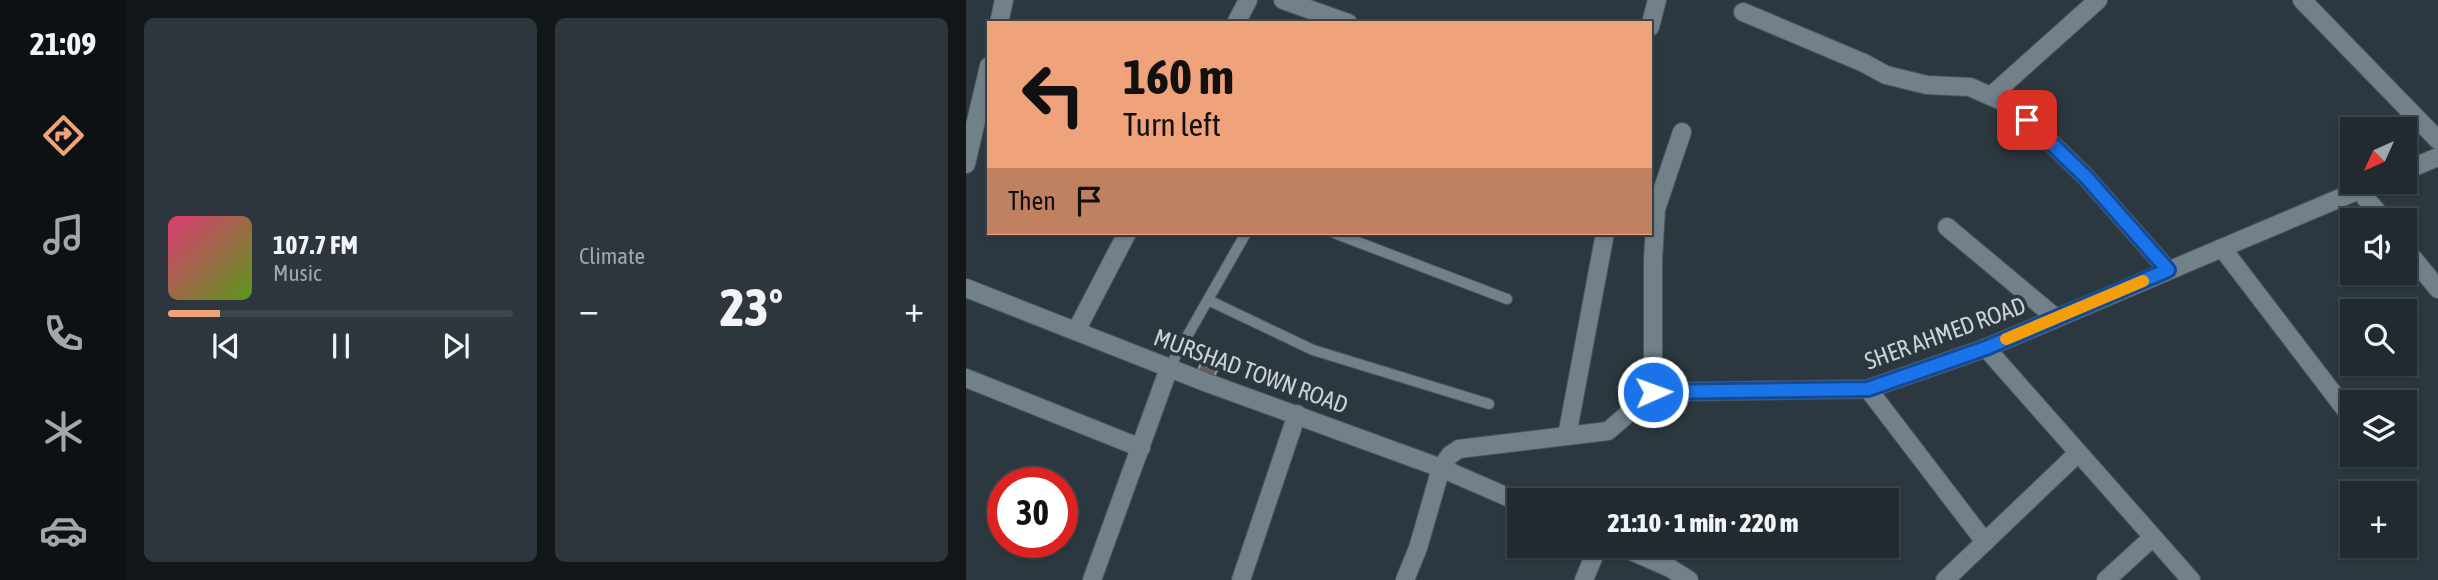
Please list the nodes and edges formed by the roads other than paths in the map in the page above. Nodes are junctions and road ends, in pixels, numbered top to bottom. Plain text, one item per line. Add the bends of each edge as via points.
1 (1004, 0) edge
2 (1248, 0) edge
3 (1283, 0) edge
4 (1657, 0) edge
5 (2098, 0) edge
6 (2302, 0) edge
7 (1743, 12) dead end
8 (999, 21) edge
9 (1237, 21) edge
10 (1342, 21) edge
11 (1652, 21) edge
12 (987, 75) edge
13 (1992, 95) junction
14 (1682, 132) dead end
15 (2438, 140) edge
16 (2438, 157) edge
17 (966, 164) edge
18 (2417, 166) edge
19 (2350, 194) edge
20 (2363, 194) edge
21 (2374, 208) edge
22 (1947, 227) dead end
23 (1126, 235) edge
24 (1245, 235) edge
25 (1339, 235) edge
26 (1605, 235) edge
27 (2222, 248) junction
28 (2417, 263) edge
29 (2168, 270) junction
30 (966, 288) edge
31 (2438, 289) edge
32 (1507, 299) dead end
33 (1208, 300) junction
34 (2056, 318) junction
35 (1076, 331) junction
36 (1986, 348) junction
37 (1169, 368) junction
38 (966, 378) edge
39 (1868, 389) junction
40 (1653, 392) junction
41 (2340, 402) edge
42 (1489, 404) dead end
43 (1297, 414) junction
44 (1567, 436) junction
45 (1141, 448) junction
46 (2078, 453) junction
47 (1441, 468) junction
48 (1507, 497) edge
49 (2152, 538) junction
50 (1985, 542) junction
51 (1593, 558) edge
52 (1647, 558) edge
53 (1092, 580) edge
54 (1241, 580) edge
55 (1405, 580) edge
56 (1584, 580) edge
57 (1689, 580) edge
58 (1945, 580) edge
59 (2106, 580) edge
60 (2191, 580) edge

1 - 8 street
2 - 9 street
3 - 10 street
4 - 11 street
5 - 13 street
6 - 15 street
7 - 13 street via 1886,75 1927,85 1970,87
12 - 17 street
13 - 29 street via 2013,106 2086,177
14 - 40 street via 1656,209
16 - 18 street
19 - 27 street, SHER AHMED ROAD
20 - 21 street
22 - 34 street
23 - 35 street
24 - 33 lane
25 - 32 lane
26 - 44 street
27 - 29 street, SHER AHMED ROAD
27 - 41 street
28 - 31 street
29 - 34 street, SHER AHMED ROAD
30 - 35 street, MURSHAD TOWN ROAD
33 - 37 lane
33 - 42 lane via 1312,350
34 - 36 street, SHER AHMED ROAD
35 - 37 street, MURSHAD TOWN ROAD
36 - 39 street, SHER AHMED ROAD
36 - 46 street
37 - 43 street, MURSHAD TOWN ROAD
37 - 45 street
38 - 45 street
39 - 40 street, SHER AHMED ROAD
39 - 50 street
40 - 44 street via 1608,431
43 - 47 street, MURSHAD TOWN ROAD
43 - 54 street
44 - 47 street via 1459,449
45 - 53 street
46 - 49 street
46 - 50 street
47 - 48 street, MURSHAD TOWN ROAD
47 - 55 street
49 - 59 street
49 - 60 street
50 - 58 street
51 - 56 street
52 - 57 street

